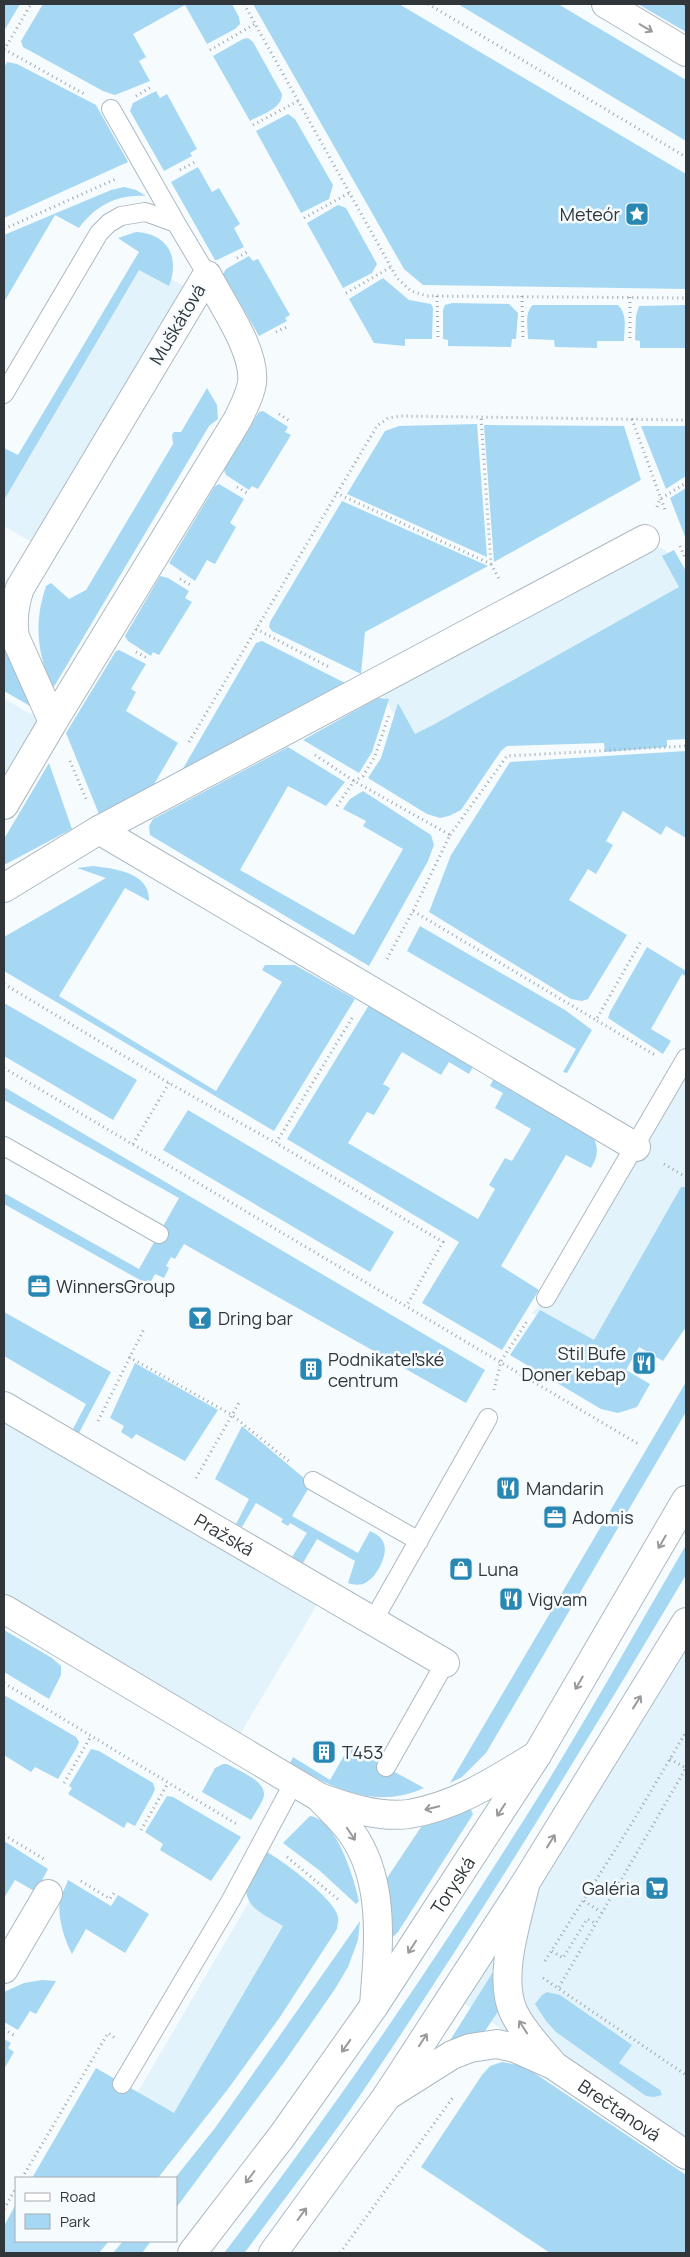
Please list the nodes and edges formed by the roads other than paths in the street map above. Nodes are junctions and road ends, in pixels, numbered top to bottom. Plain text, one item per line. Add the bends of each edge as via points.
1 (606, 4) edge
2 (686, 52) edge
3 (111, 108) road end
4 (176, 223) junction
5 (206, 275) junction
6 (4, 394) edge
7 (645, 539) dead end
8 (53, 722) junction
9 (4, 805) edge
10 (99, 830) junction
11 (4, 888) edge
12 (683, 1064) edge
13 (4, 1146) edge
14 (636, 1147) junction
15 (158, 1234) dead end
16 (546, 1298) road end
17 (4, 1406) edge
18 (488, 1418) road end
19 (313, 1481) road end
20 (686, 1500) edge
21 (418, 1541) junction
22 (4, 1609) edge
23 (373, 1621) junction
24 (686, 1622) edge
25 (445, 1663) joint
26 (537, 1755) junction
27 (386, 1767) dead end
28 (294, 1782) junction
29 (319, 1797) junction
30 (526, 1882) junction
31 (48, 1894) dead end
32 (4, 1969) edge
33 (374, 2006) junction
34 (553, 2066) junction
35 (122, 2084) dead end
36 (387, 2096) junction
37 (686, 2155) edge
38 (192, 2253) edge
39 (273, 2253) edge

1 -> 2 street
3 - 4 lane
4 - 5 lane
4 - 6 lane via 145,212 121,216 109,223 99,233
5 - 8 street, Muškátová via 20,588 13,625
5 - 8 street, Muškátová via 250,359 252,384 249,396
7 - 10 street
8 - 9 street, Muškátová
10 - 11 street
10 - 14 street
12 - 14 lane
13 - 15 lane
14 - 16 lane
17 - 23 street, Pražská
18 - 21 lane
19 - 21 lane
20 -> 26 street, Toryská
21 - 23 lane
22 - 28 street
23 - 25 street, Pražská
30 -> 24 street
25 - 27 lane
26 -> 29 street via 454,1802 408,1814 359,1810
26 -> 33 street, Toryská
28 - 29 street
28 - 35 lane via 231,1900
29 -> 33 street via 351,1833 365,1857 375,1891 379,1944
34 -> 30 street via 526,2032 514,2012 510,1996 509,1960
36 -> 30 street
31 - 32 street
33 -> 38 street, Toryská via 282,2136
34 - 36 street via 515,2048 497,2044 470,2048 452,2055
34 - 37 street, Brečtanová
39 -> 36 street

